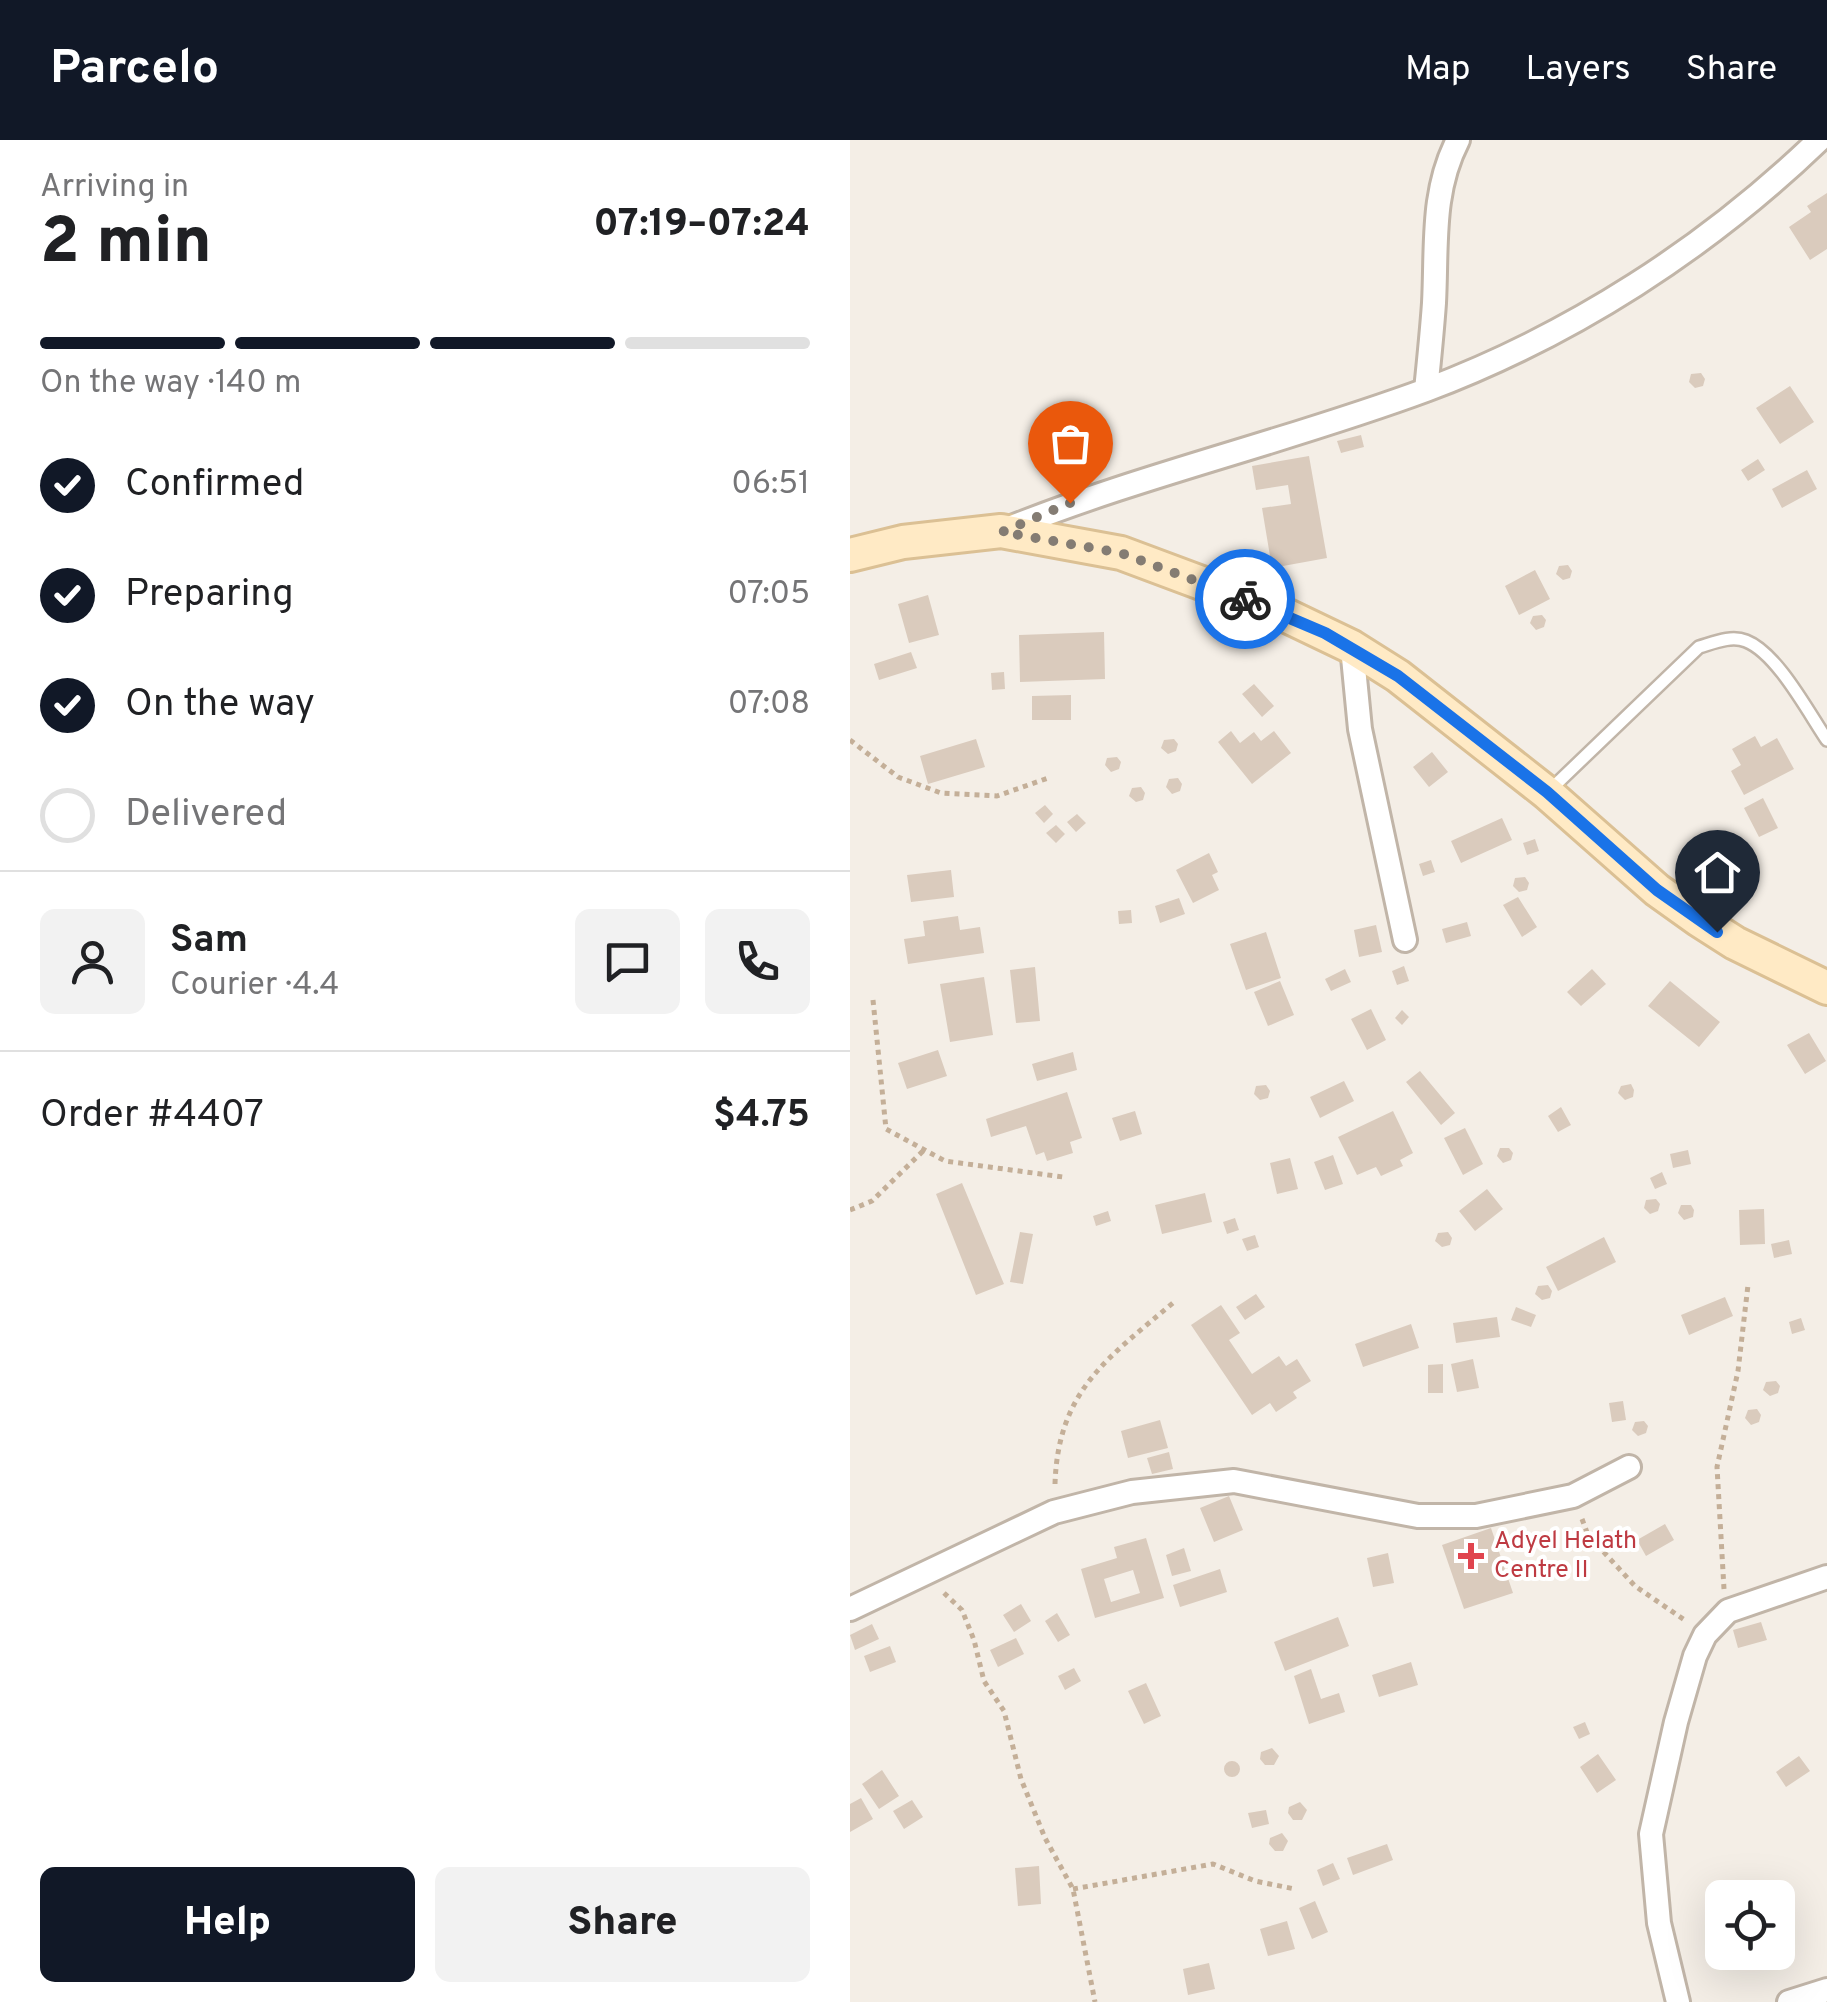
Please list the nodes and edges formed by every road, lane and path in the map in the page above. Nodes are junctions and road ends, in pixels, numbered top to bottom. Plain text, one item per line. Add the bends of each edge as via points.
1 (1458, 140) edge
2 (1819, 140) edge
3 (1426, 390) junction
4 (1002, 532) junction
5 (850, 555) edge
6 (1352, 647) junction
7 (850, 740) edge
8 (1827, 740) edge
9 (1051, 777) dead end
10 (1547, 792) junction
11 (1405, 940) dead end
12 (1827, 988) edge
13 (873, 1000) dead end
14 (924, 1150) junction
15 (1063, 1176) dead end
16 (850, 1210) edge
17 (1748, 1285) dead end
18 (1174, 1302) dead end
19 (1629, 1467) dead end
20 (1573, 1496) junction
21 (1054, 1512) junction
22 (925, 1575) junction
23 (1827, 1577) edge
24 (850, 1609) edge
25 (1728, 1612) junction
26 (1705, 1635) junction
27 (1073, 1888) junction
28 (1295, 1889) dead end
29 (1827, 1990) edge
30 (1095, 2002) edge
31 (1678, 2002) edge
32 (1789, 2002) edge

1 - 3 street via 1442,174 1436,214
2 - 3 street via 1728,222 1552,336
3 - 4 street via 1070,503
4 - 5 street
4 - 6 street via 1121,553
6 - 10 street
6 - 11 street via 1360,728
7 - 9 path via 898,777 942,794 997,796
8 - 10 lane via 1767,654 1744,640 1721,640 1698,648
10 - 12 street via 1699,920
13 - 14 path via 886,1129
14 - 15 path via 945,1161
14 - 16 path via 872,1201
17 - 25 path via 1738,1371 1716,1467
18 - 21 path via 1104,1362 1073,1402 1059,1438
19 - 20 street
20 - 21 street via 1476,1516 1418,1516 1234,1481 1132,1492
20 - 26 path via 1588,1535 1635,1586
21 - 22 street
22 - 24 street
22 - 27 path via 962,1610 984,1681 1004,1712 1021,1778
23 - 25 street
25 - 26 street
26 - 31 street via 1676,1722 1652,1834 1659,1923
27 - 28 path via 1213,1864
27 - 30 path
29 - 32 street

